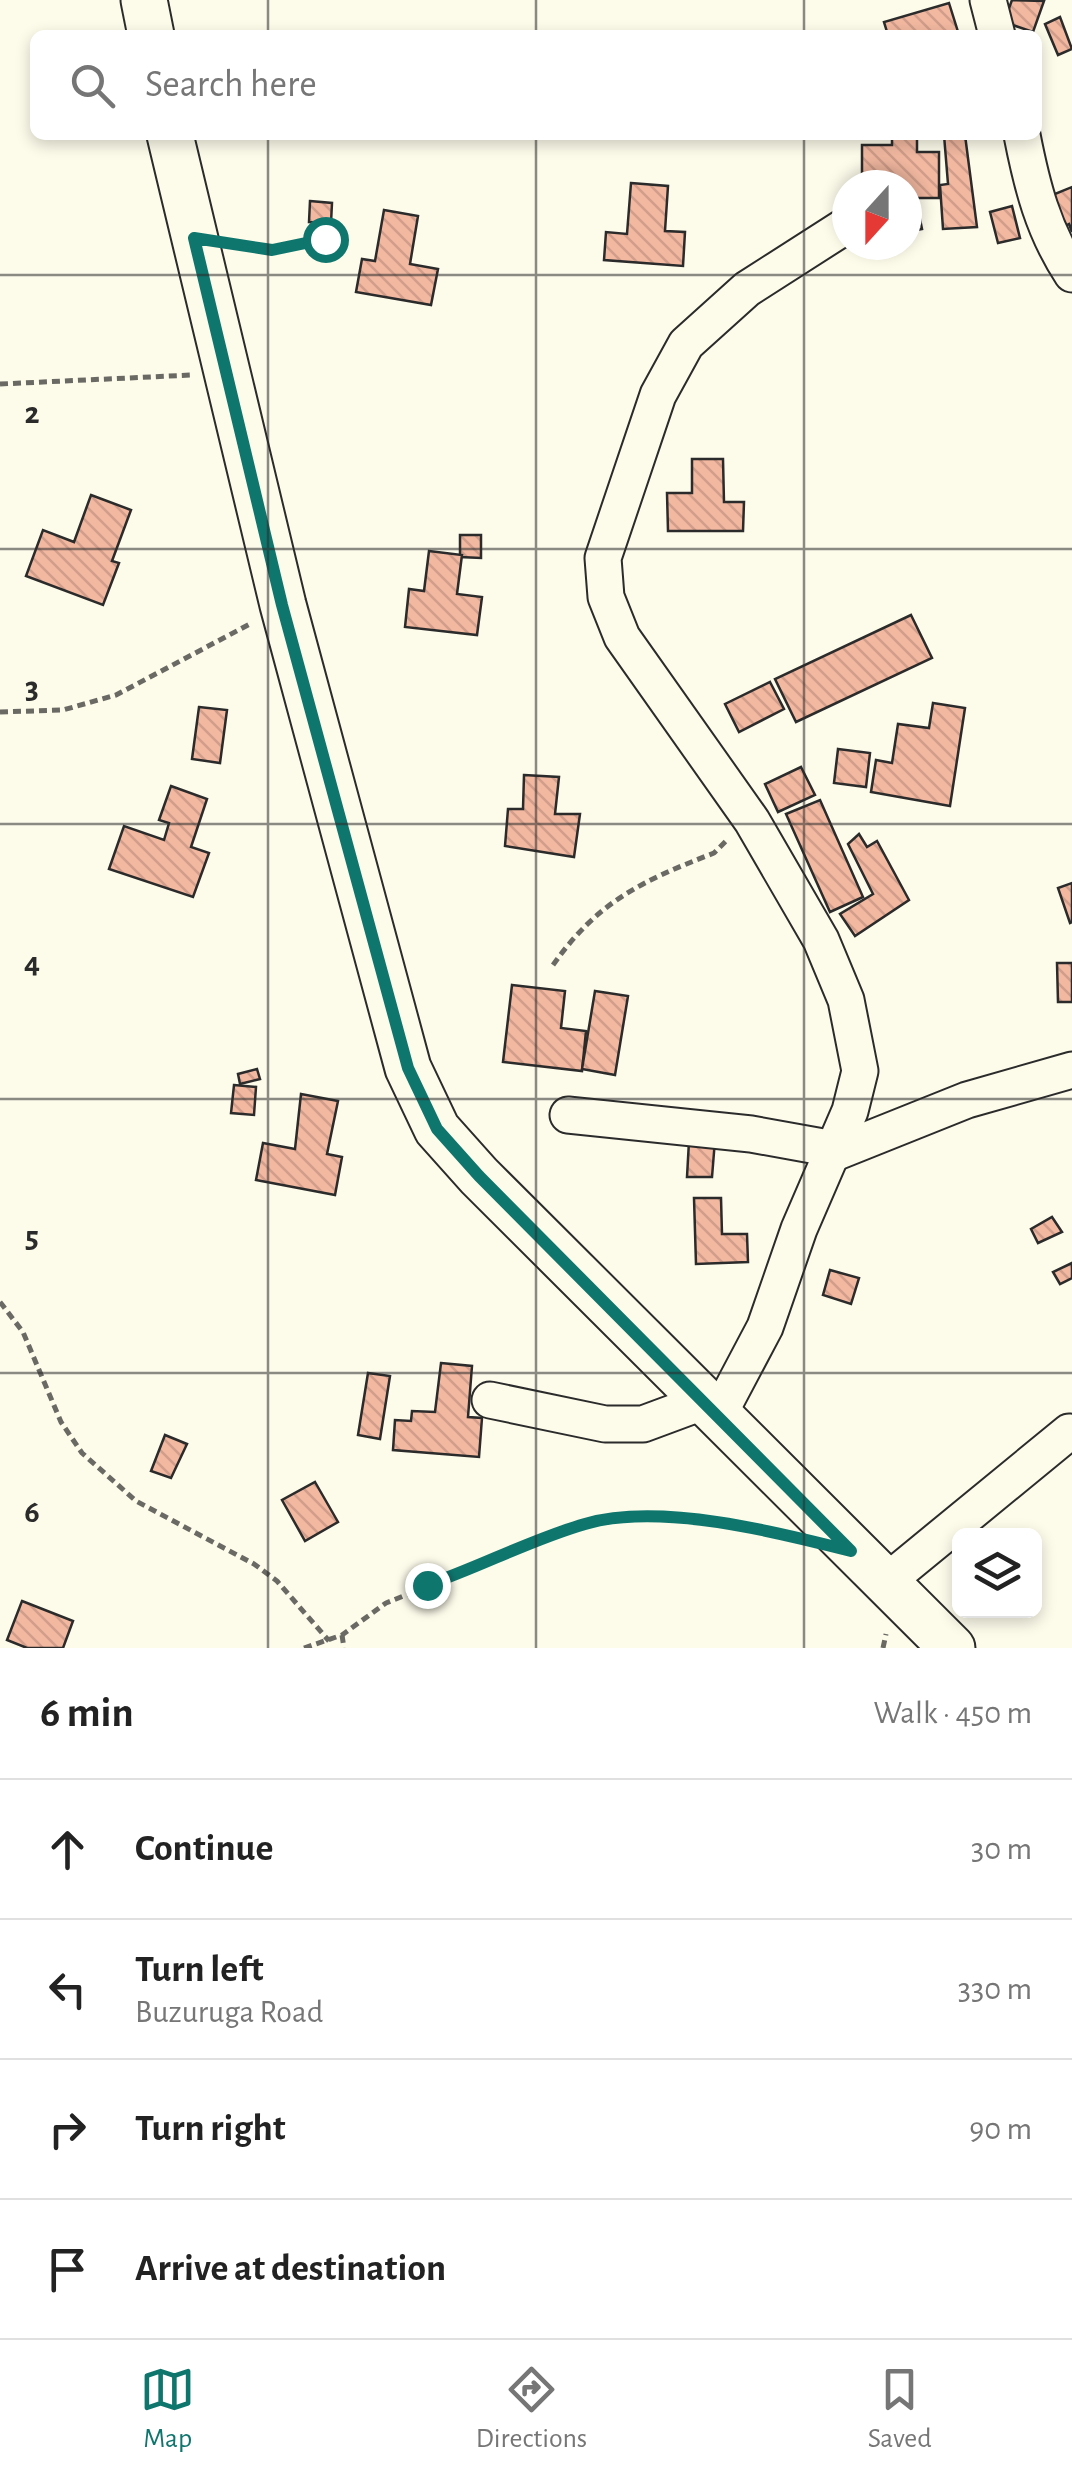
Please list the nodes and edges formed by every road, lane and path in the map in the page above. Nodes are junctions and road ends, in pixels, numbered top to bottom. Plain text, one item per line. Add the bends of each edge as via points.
1 (144, 0) edge
2 (988, 0) edge
3 (150, 30) edge
4 (996, 30) edge
5 (171, 140) edge
6 (1023, 140) edge
7 (344, 235) dead end
8 (832, 236) edge
9 (194, 238) junction
10 (1072, 274) edge
11 (226, 374) junction
12 (0, 384) edge
13 (282, 605) junction
14 (0, 712) edge
15 (752, 820) junction
16 (553, 965) dead end
17 (1072, 1070) edge
18 (568, 1114) dead end
19 (833, 1152) junction
20 (0, 1302) edge
21 (490, 1400) dead end
22 (712, 1408) junction
23 (1069, 1432) dead end
24 (788, 1535) dead end
25 (885, 1583) junction
26 (342, 1634) junction
27 (328, 1641) junction
28 (304, 1648) edge
29 (344, 1648) edge
30 (952, 1648) edge

1 - 3 main road
2 - 4 street
5 - 9 main road
6 - 10 street via 1039,210
7 - 9 path via 272,250
8 - 15 street via 748,289 686,344 658,395 602,558 606,597 622,637
9 - 11 main road
11 - 12 path
11 - 13 main road
13 - 14 path via 116,695 63,710
13 - 22 main road via 408,1068 437,1129
15 - 16 path via 714,854 609,901
15 - 19 street via 821,940 846,1000 860,1071
17 - 19 street via 967,1100
18 - 19 street via 751,1134
19 - 22 street via 765,1328
20 - 27 path via 23,1332 61,1422 82,1452 136,1501 254,1564
21 - 22 street via 604,1424 644,1424
22 - 25 main road
23 - 25 street
24 - 26 path via 677,1518 586,1524 400,1597
25 - 30 main road
26 - 27 path
26 - 29 path
27 - 28 path

